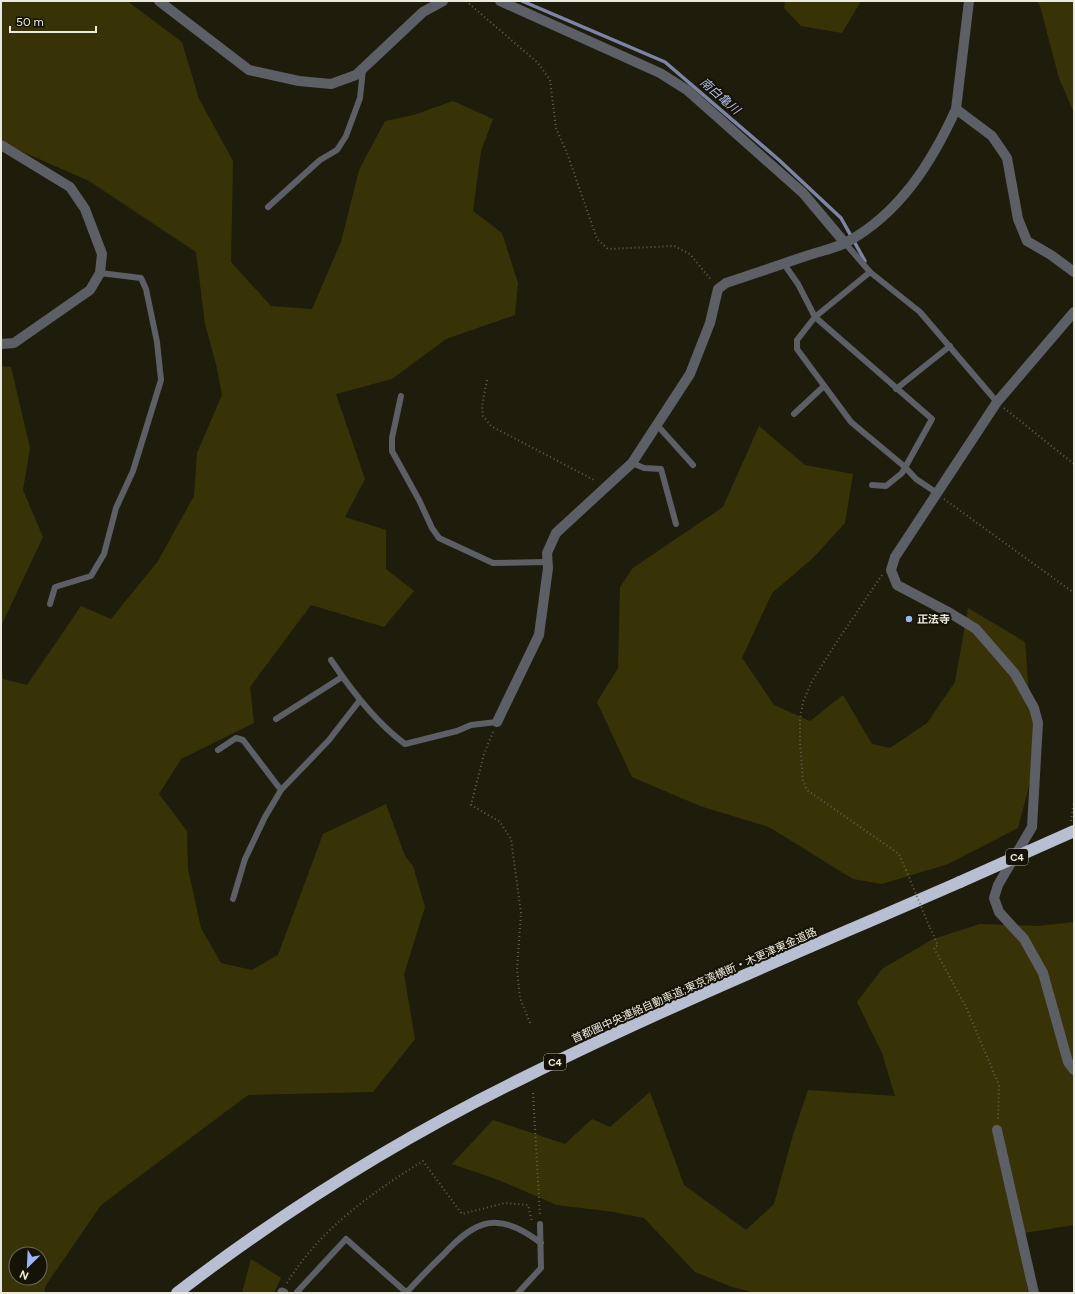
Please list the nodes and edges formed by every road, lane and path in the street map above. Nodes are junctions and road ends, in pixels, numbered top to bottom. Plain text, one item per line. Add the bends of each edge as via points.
1 (159, 1) edge
2 (443, 1) edge
3 (466, 1) edge
4 (500, 1) edge
5 (969, 1) edge
6 (363, 69) junction
7 (956, 109) junction
8 (1, 145) edge
9 (268, 207) dead end
10 (845, 243) junction
11 (784, 264) junction
12 (870, 272) junction
13 (1074, 272) edge
14 (100, 273) junction
15 (718, 289) junction
16 (1074, 312) edge
17 (815, 317) junction
18 (1, 344) edge
19 (950, 346) junction
20 (487, 380) dead end
21 (824, 386) junction
22 (896, 389) junction
23 (401, 396) dead end
24 (997, 402) junction
25 (794, 414) dead end
26 (657, 425) junction
27 (632, 463) junction
28 (1074, 464) edge
29 (693, 465) dead end
30 (905, 467) junction
31 (872, 485) dead end
32 (606, 486) junction
33 (937, 493) junction
34 (676, 524) dead end
35 (895, 557) junction
36 (547, 562) junction
37 (1074, 593) edge
38 (50, 604) dead end
39 (330, 660) dead end
40 (342, 677) junction
41 (360, 700) junction
42 (276, 718) dead end
43 (497, 722) junction
44 (218, 750) dead end
45 (281, 790) junction
46 (1074, 831) edge
47 (233, 899) dead end
48 (530, 1023) dead end
49 (1074, 1070) edge
50 (534, 1093) dead end
51 (998, 1130) joint
52 (540, 1224) junction
53 (541, 1243) junction
54 (283, 1292) edge
55 (177, 1293) edge
56 (299, 1293) edge
57 (406, 1293) edge
58 (518, 1293) edge
59 (1034, 1293) edge

1 - 6 street via 249,70 299,81 331,84 356,75
2 - 6 street via 423,12
3 - 15 path via 538,63 550,80 556,128 597,240 608,249 674,246 690,254
4 - 10 street via 660,73 687,90 803,192
5 - 7 street
6 - 9 lane via 360,98 346,136 337,150 320,160
7 - 10 street via 942,139 901,200 876,224
7 - 13 street via 992,136 1007,158 1018,219 1027,241
8 - 14 street via 70,186 85,209 102,254
10 - 11 street
10 - 12 lane
11 - 15 street via 726,283
11 - 17 lane
12 - 17 lane
12 - 19 lane via 920,312
14 - 18 street via 90,290 14,343
14 - 38 lane via 141,278 146,288 157,342 161,380 133,471 116,508 104,554 91,576 55,587
15 - 26 street via 710,323 690,374
16 - 24 street
17 - 21 lane via 797,340 797,349
17 - 22 lane
19 - 22 lane
19 - 24 lane
20 - 32 path via 482,406 483,416 491,426
21 - 25 lane
21 - 30 lane via 851,422
22 - 30 lane via 932,419
23 - 36 lane via 392,438 392,451 439,538 493,563
24 - 28 path
24 - 33 street
26 - 27 street
26 - 29 lane
27 - 32 street
27 - 34 lane via 644,468 661,470
30 - 31 lane via 902,473 886,486
30 - 33 lane via 916,479
32 - 36 street via 556,533 547,553
33 - 35 street
33 - 37 path
35 - 49 street via 891,570 897,585 976,629 1015,674 1034,708 1038,723 1032,827 998,885 994,898 999,912 1024,939 1043,973 1068,1062
35 - 51 path, bridge via 838,640 812,681 803,702 800,719 803,781 808,790 899,854 938,945 934,948 966,1007 999,1085
36 - 43 street via 539,635
39 - 40 lane
40 - 41 lane
40 - 42 lane
41 - 43 lane via 405,744 457,731 471,724
41 - 45 lane via 329,740
43 - 48 path via 484,754 471,805 500,822 511,839 521,913 517,969 520,998
44 - 45 lane via 236,738 243,740
45 - 47 lane via 245,859
46 - 55 highway, 首都圏中央連絡自動車道;東京湾横断・木更津東金道路 / C4, bridge via 669,1009 517,1081 417,1134 340,1180 272,1224
50 - 52 path
51 - 59 street
52 - 53 lane
52 - 54 path via 532,1224 528,1205 505,1203 462,1214 423,1161 381,1187 336,1222 312,1248
53 - 57 lane via 513,1225 485,1223 460,1236
53 - 58 lane via 541,1268
56 - 57 lane via 297,1292 346,1239

